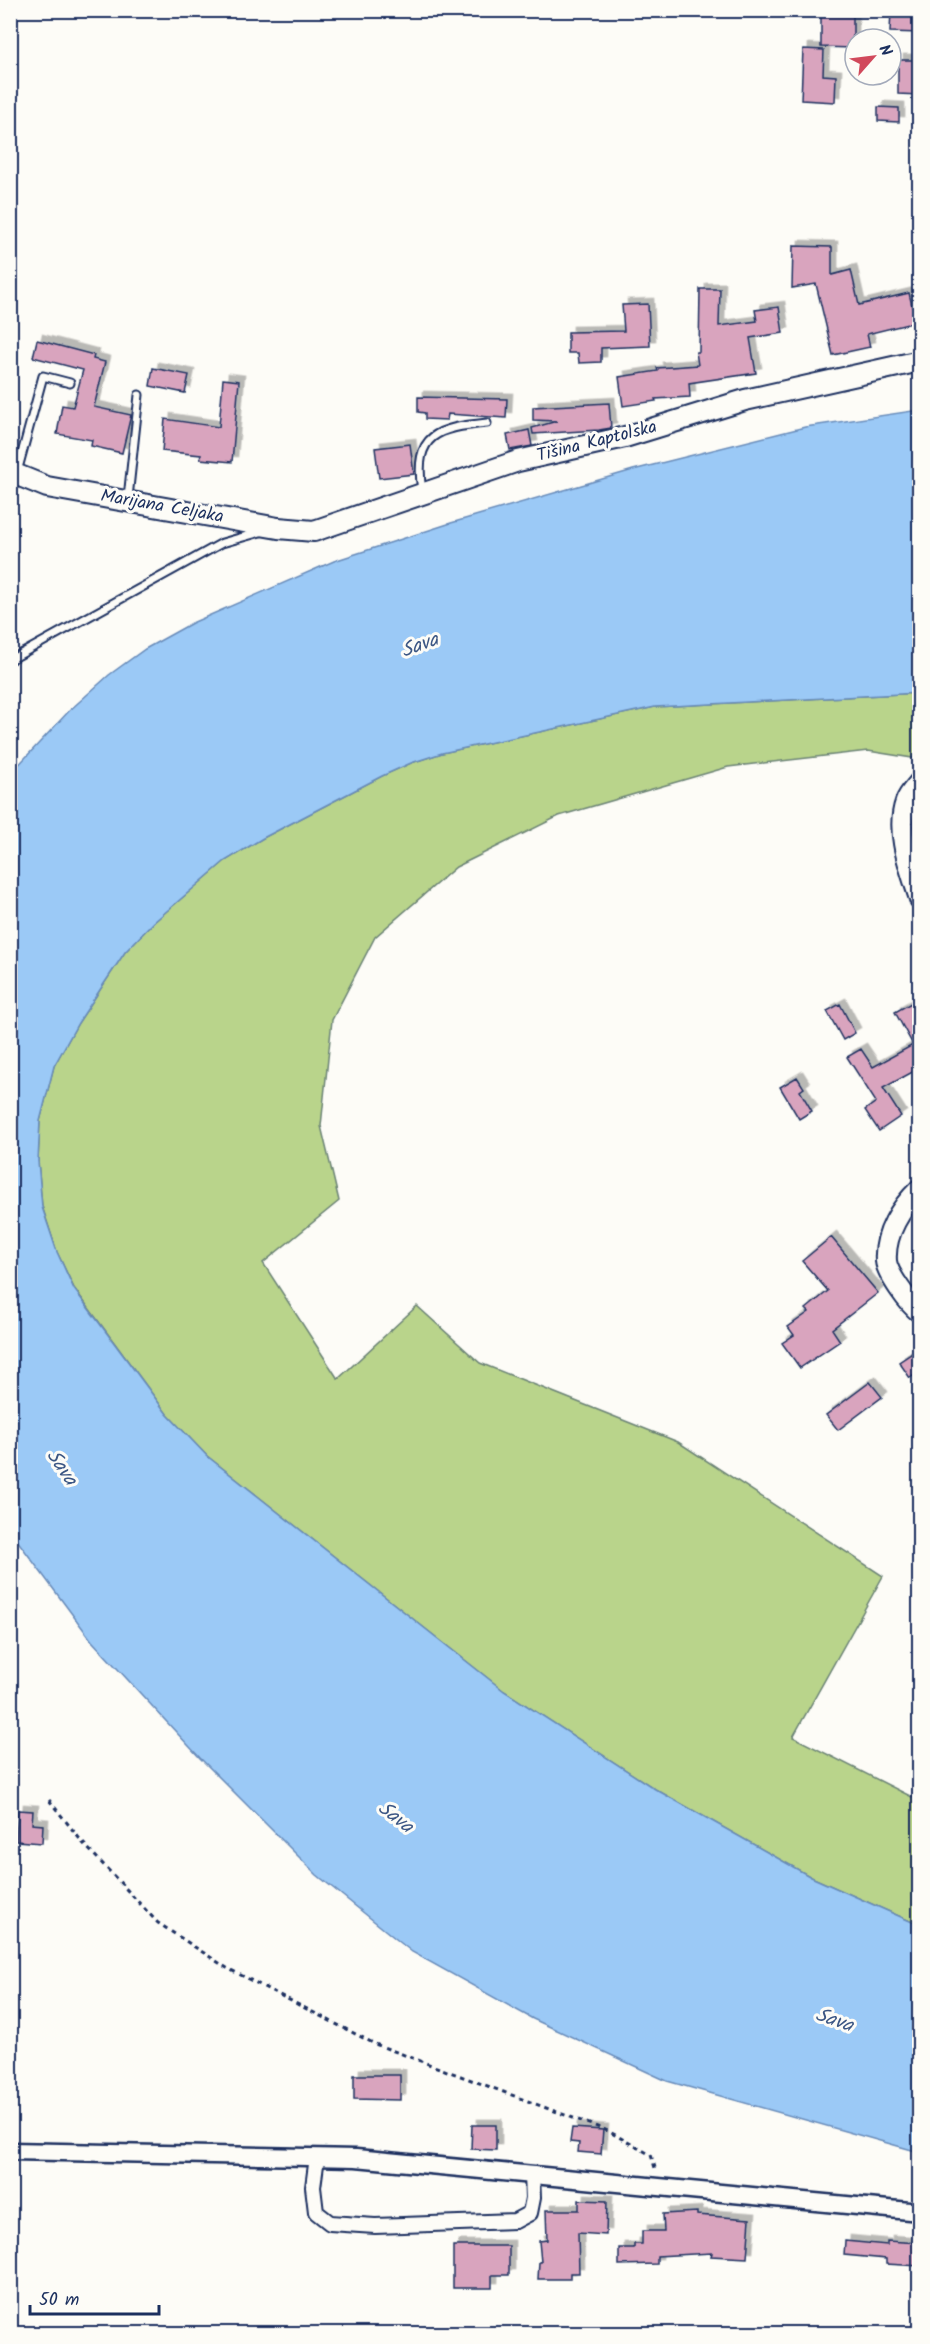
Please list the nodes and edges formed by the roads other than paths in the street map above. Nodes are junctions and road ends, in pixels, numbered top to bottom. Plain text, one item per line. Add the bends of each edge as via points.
1 (920, 361) edge
2 (70, 383) dead end
3 (139, 395) dead end
4 (487, 423) dead end
5 (13, 473) edge
6 (422, 494) junction
7 (128, 501) junction
8 (278, 528) junction
9 (10, 660) edge
10 (920, 782) edge
11 (920, 899) edge
12 (920, 1190) edge
13 (920, 1312) edge
14 (10, 2151) edge
15 (317, 2157) junction
16 (532, 2175) junction
17 (920, 2212) edge

1 - 6 main road, Tišina Kaptolska via 745,400 625,437 518,461
2 - 5 lane via 43,375
3 - 7 lane
4 - 6 lane via 452,426 433,435 423,451
5 - 7 main road, Marijana Celjaka via 47,487
6 - 8 main road, Tišina Kaptolska via 314,531
7 - 8 main road, Marijana Celjaka
8 - 9 lane via 222,543
10 - 11 main road via 906,800 902,820 906,853
12 - 13 main road via 890,1231 886,1262 900,1288
14 - 15 street
15 - 16 street
15 - 16 street via 313,2187 316,2212 330,2223 375,2226 515,2221 530,2214
16 - 17 street

